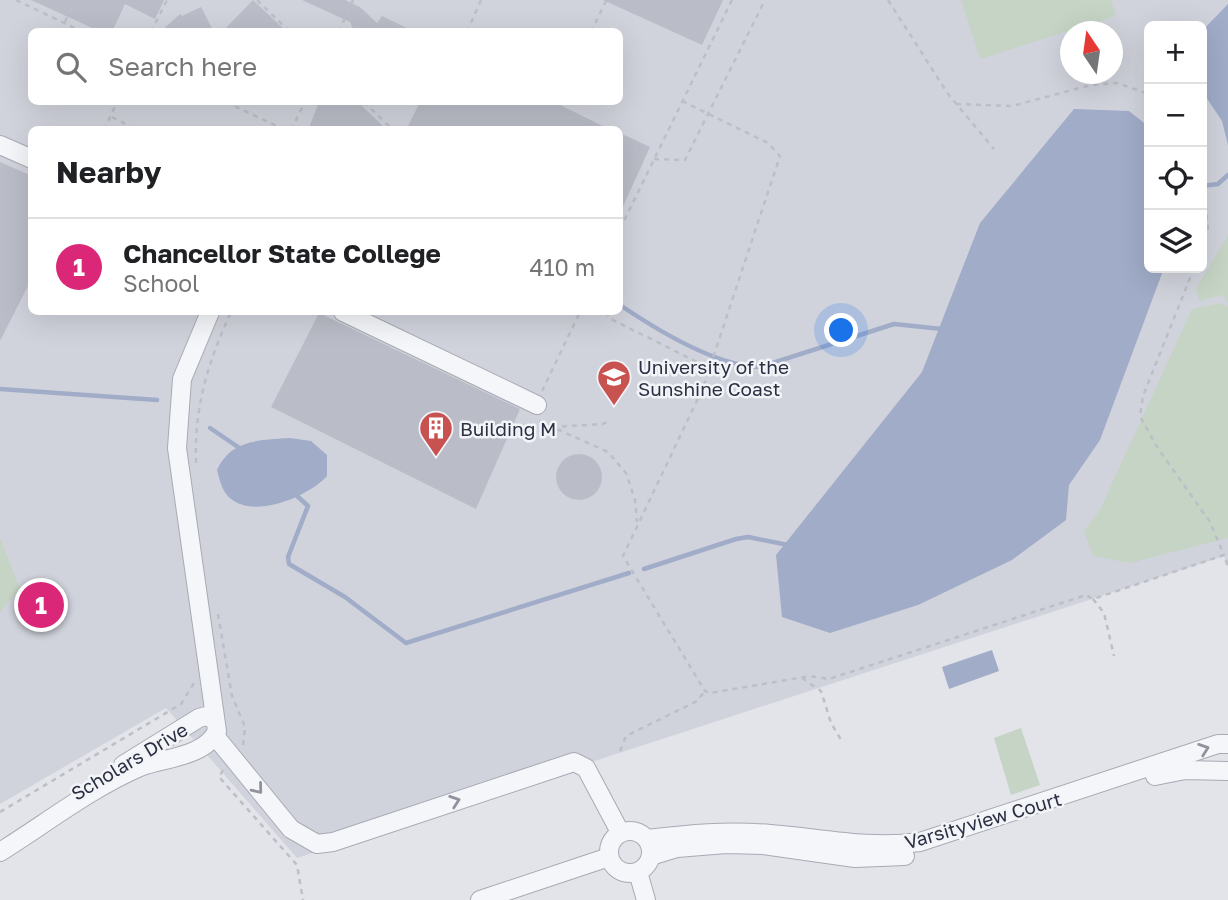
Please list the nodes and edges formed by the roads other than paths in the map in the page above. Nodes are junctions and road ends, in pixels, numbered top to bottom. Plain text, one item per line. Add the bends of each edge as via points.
1 (0, 145) edge
2 (28, 157) edge
3 (209, 315) edge
4 (349, 315) edge
5 (537, 405) road end
6 (214, 728) junction
7 (1228, 744) edge
8 (1164, 768) junction
9 (1228, 771) edge
10 (620, 832) junction
11 (0, 839) edge
12 (649, 848) junction
13 (0, 852) edge
14 (609, 857) junction
15 (638, 872) junction
16 (480, 900) edge
17 (646, 900) edge

1 - 2 street
3 - 6 street via 182,379 177,447 214,701
4 - 5 street
6 -> 10 street via 291,829 317,844 574,762 586,768
6 - 11 street, Scholars Drive via 206,716 198,718
6 - 13 street, Scholars Drive via 193,750 126,774
8 -> 7 street, Varsityview Court via 1218,744
8 - 9 street, Varsityview Court
8 - 12 street, Varsityview Court via 1018,816 940,848 900,857 772,834 724,831
10 - 12 street via 635,831
10 - 14 street via 610,843
12 - 15 street
14 - 15 street via 619,871
14 - 16 street
15 - 17 street

